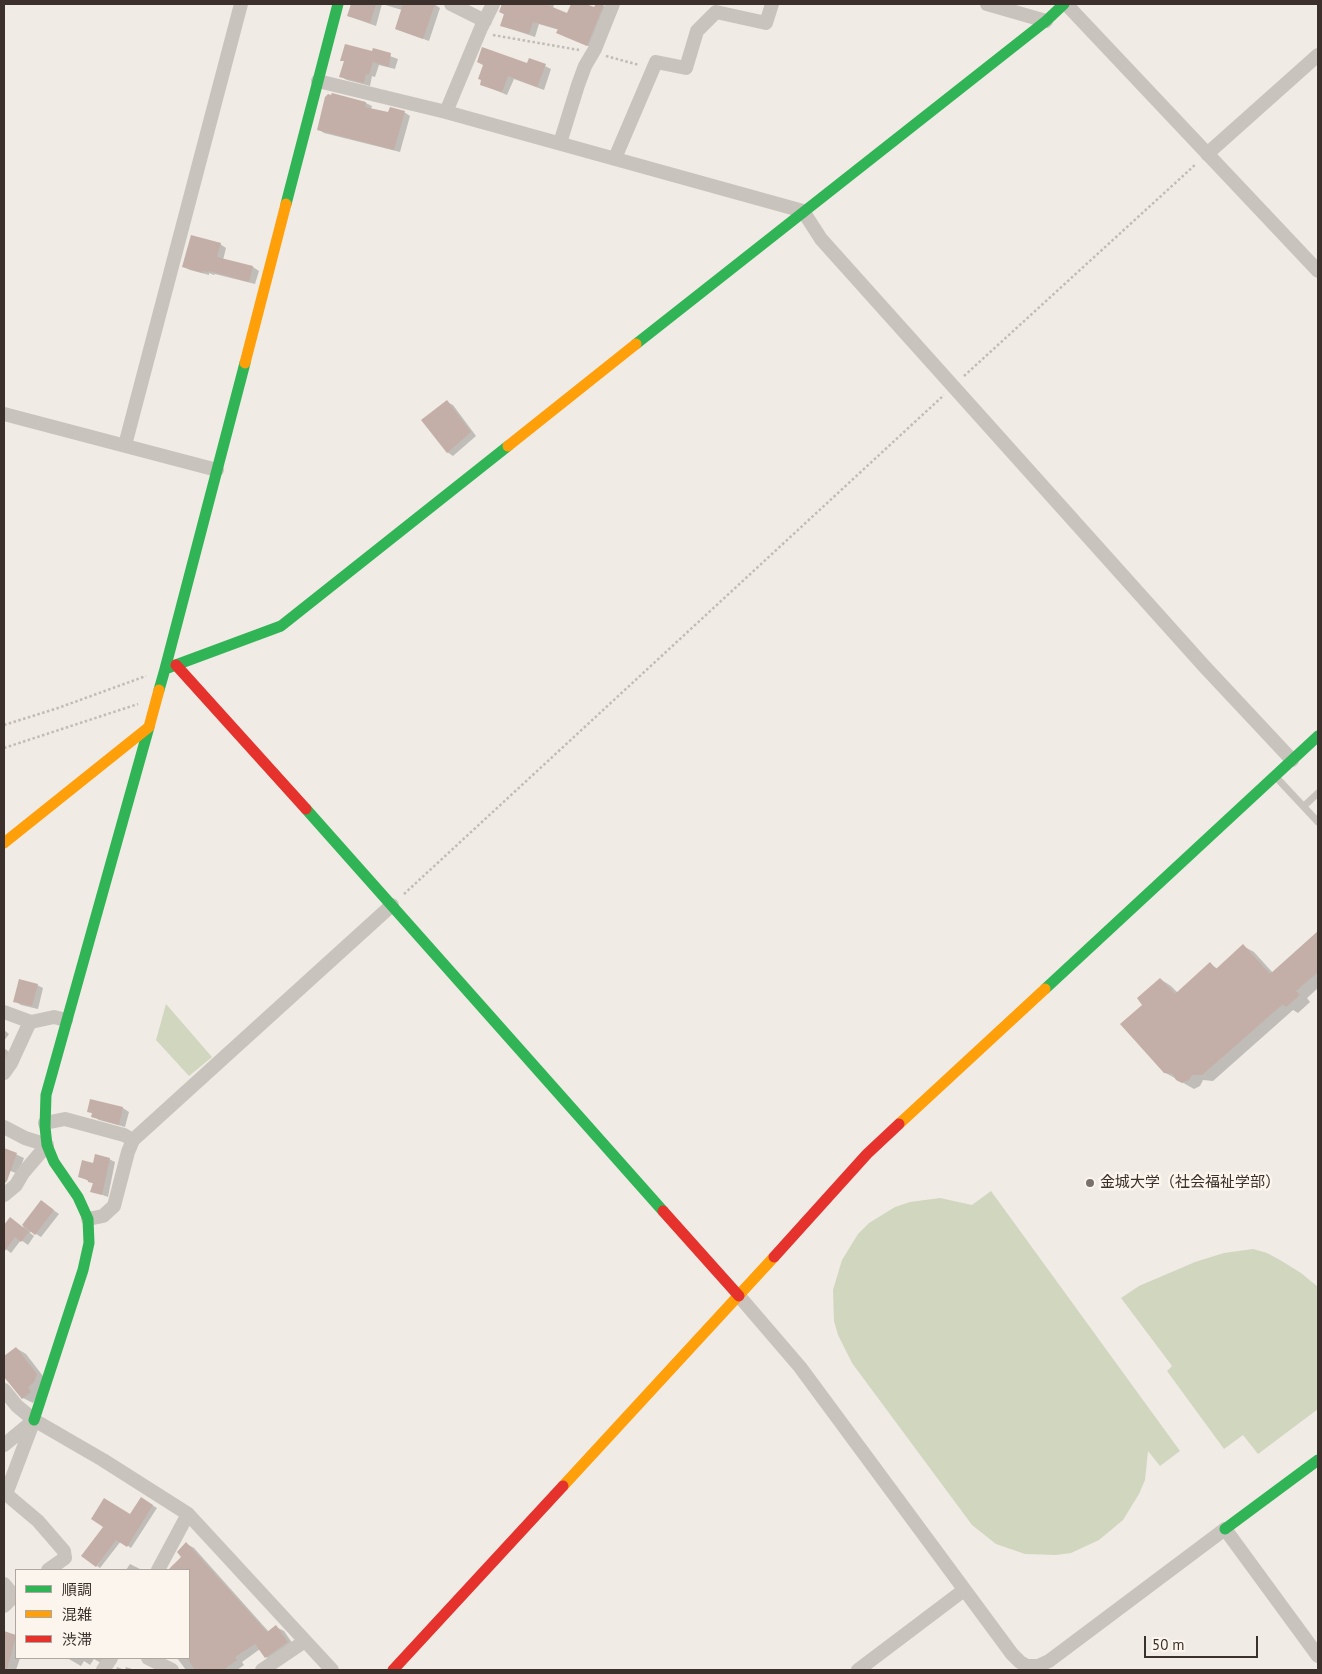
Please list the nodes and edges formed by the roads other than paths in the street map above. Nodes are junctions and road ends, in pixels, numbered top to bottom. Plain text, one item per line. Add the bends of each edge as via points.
1 (241, 4) edge
2 (338, 4) edge
3 (451, 4) edge
4 (493, 4) edge
5 (613, 4) edge
6 (772, 4) edge
7 (987, 4) edge
8 (1065, 4) edge
9 (1046, 22) junction
10 (482, 27) junction
11 (1318, 54) edge
12 (318, 81) junction
13 (446, 112) junction
14 (560, 143) junction
15 (1207, 154) junction
16 (615, 158) junction
17 (803, 211) junction
18 (1318, 271) edge
19 (4, 414) edge
20 (125, 446) junction
21 (218, 470) junction
22 (176, 664) junction
23 (165, 669) junction
24 (149, 727) junction
25 (1318, 736) edge
26 (1292, 760) junction
27 (1275, 776) junction
28 (1318, 793) edge
29 (1304, 806) junction
30 (1318, 822) edge
31 (4, 843) edge
32 (392, 905) junction
33 (4, 1012) edge
34 (66, 1020) junction
35 (32, 1022) junction
36 (4, 1073) edge
37 (45, 1123) junction
38 (4, 1127) edge
39 (133, 1140) junction
40 (47, 1145) junction
41 (4, 1195) edge
42 (88, 1219) junction
43 (740, 1296) junction
44 (4, 1390) edge
45 (34, 1420) junction
46 (4, 1445) edge
47 (1318, 1460) edge
48 (5, 1496) edge
49 (188, 1514) junction
50 (1226, 1529) junction
51 (64, 1565) edge
52 (51, 1569) edge
53 (159, 1569) edge
54 (4, 1584) edge
55 (964, 1590) junction
56 (11, 1598) edge
57 (305, 1641) junction
58 (1318, 1656) edge
59 (109, 1659) edge
60 (150, 1659) edge
61 (103, 1670) edge
62 (172, 1670) edge
63 (262, 1670) edge
64 (332, 1670) edge
65 (393, 1670) edge
66 (858, 1670) edge

1 - 20 street
2 - 12 street
3 - 10 street
4 - 10 street
5 - 14 street via 578,84
6 - 16 street via 766,23 716,12 697,31 686,68 656,62
7 - 9 street
8 - 9 street
8 - 15 street
9 - 17 street
10 - 13 street
11 - 15 street
12 - 13 street
12 - 21 street
13 - 14 street
14 - 16 street
15 - 18 street
16 - 17 street
17 - 22 street via 281,626
17 - 26 street via 821,239
19 - 20 street
20 - 21 street
21 - 23 street
22 - 23 street
22 - 32 street
23 - 24 street
24 - 31 street
24 - 34 street
25 - 26 street
26 - 27 street
27 - 29 lane
27 - 43 street via 867,1154
28 - 29 lane
29 - 30 lane
32 - 39 street
32 - 43 street via 592,1134
33 - 35 street
34 - 35 street via 54,1017
34 - 37 street via 46,1095
35 - 36 street
37 - 39 street via 65,1119
37 - 40 street
38 - 40 street
39 - 42 street via 114,1206 103,1216
40 - 41 street via 16,1185
40 - 42 street
42 - 45 street via 89,1243 83,1270
43 - 55 street via 800,1367
43 - 65 street
44 - 45 street
45 - 46 street
45 - 48 street
45 - 49 street
47 - 50 street
48 - 51 street via 38,1521 64,1551
49 - 53 street
49 - 57 street
50 - 55 street via 1038,1666 1028,1666 1012,1654
50 - 58 street
51 - 52 street
54 - 56 street
55 - 66 street
57 - 63 street
57 - 64 street
59 - 61 street
60 - 62 street

